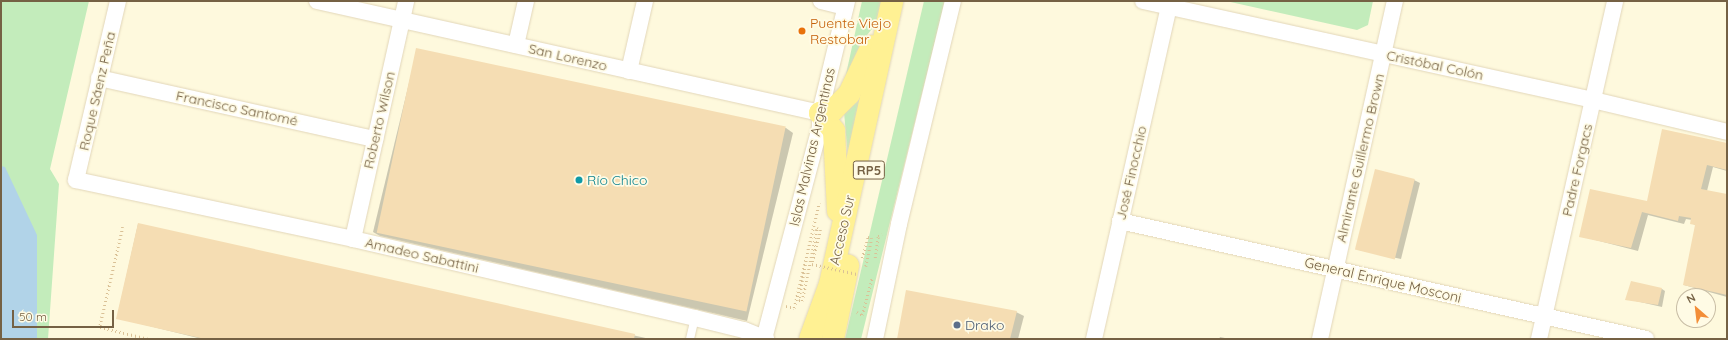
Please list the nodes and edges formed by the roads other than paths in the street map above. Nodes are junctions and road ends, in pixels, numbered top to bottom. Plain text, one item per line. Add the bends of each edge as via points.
1 (118, 1) edge
2 (317, 1) edge
3 (406, 1) edge
4 (526, 1) edge
5 (645, 1) edge
6 (821, 1) edge
7 (892, 1) edge
8 (906, 1) edge
9 (953, 1) edge
10 (1143, 1) edge
11 (1395, 1) edge
12 (1615, 1) edge
13 (846, 4) edge
14 (1169, 7) junction
15 (402, 20) junction
16 (887, 23) junction
17 (516, 46) junction
18 (1383, 54) junction
19 (629, 71) junction
20 (98, 78) junction
21 (1593, 100) junction
22 (820, 113) junction
23 (1727, 132) edge
24 (375, 139) junction
25 (76, 180) joint
26 (1120, 221) junction
27 (842, 228) junction
28 (353, 239) junction
29 (1335, 270) junction
30 (1544, 316) junction
31 (695, 318) junction
32 (690, 339) edge
33 (765, 339) edge
34 (810, 339) edge
35 (833, 339) edge
36 (875, 339) edge
37 (1094, 339) edge
38 (1320, 339) edge
39 (1539, 339) edge
40 (1646, 339) edge

1 - 20 street, Roque Sáenz Peña
2 - 15 street, San Lorenzo
3 - 15 street, Roberto Wilson
4 - 17 street
5 - 19 street
6 - 13 street
7 - 16 main road, Acceso Sur / RP5
8 - 35 main road, Acceso Sur / RP5
9 - 36 street via 899,224
10 - 14 street, Cristóbal Colón
11 - 18 street, Almirante Guillermo Brown
12 - 21 street, Padre Forgacs
13 - 22 street, Islas Malvinas Argentinas
14 - 18 street, Cristóbal Colón
14 - 26 street, José Finocchio
15 - 17 street, San Lorenzo
15 - 24 street, Roberto Wilson
16 - 22 main road via 870,48 849,94 833,110
16 - 27 main road, Acceso Sur / RP5
17 - 19 street, San Lorenzo
18 - 21 street, Cristóbal Colón
18 - 29 street, Almirante Guillermo Brown
19 - 22 street, San Lorenzo
20 - 24 street, Francisco Santomé
20 - 25 street, Roque Sáenz Peña
21 - 23 street, Cristóbal Colón
21 - 30 street, Padre Forgacs
22 - 27 main road via 834,131 838,211
22 - 33 street, Islas Malvinas Argentinas via 820,127
24 - 28 street, Roberto Wilson
25 - 28 street, Amadeo Sabattini
26 - 29 street, General Enrique Mosconi
26 - 37 street, José Finocchio
27 - 34 main road, Acceso Sur / RP5 via 830,284
28 - 31 street, Amadeo Sabattini
29 - 30 street, General Enrique Mosconi
29 - 38 street, Almirante Guillermo Brown
30 - 39 street, Padre Forgacs
30 - 40 street, General Enrique Mosconi
31 - 32 lane
31 - 33 street, Amadeo Sabattini via 744,330

